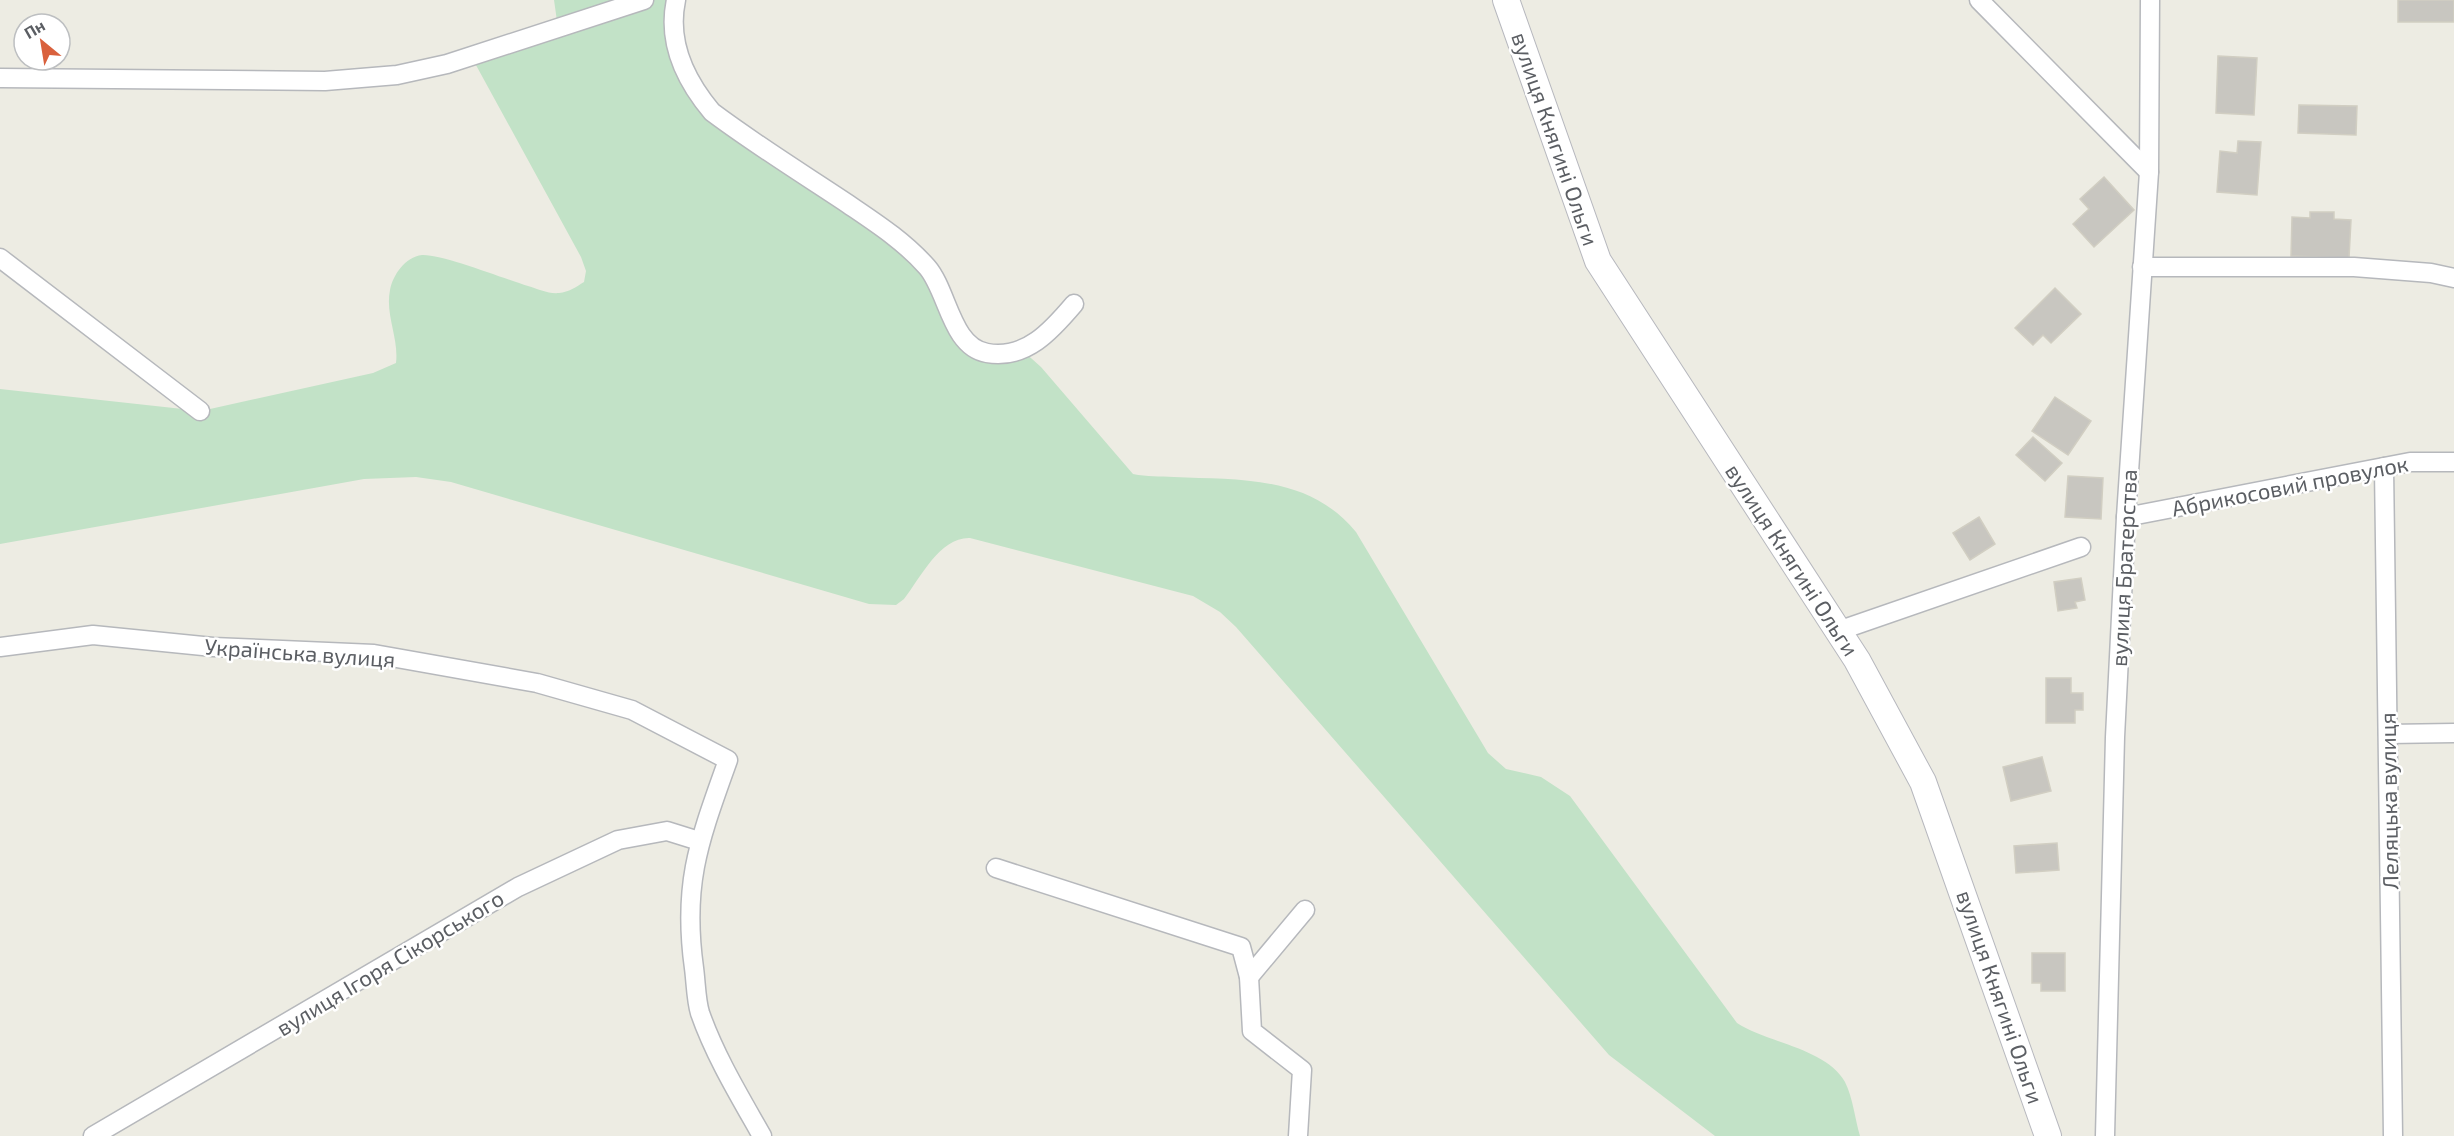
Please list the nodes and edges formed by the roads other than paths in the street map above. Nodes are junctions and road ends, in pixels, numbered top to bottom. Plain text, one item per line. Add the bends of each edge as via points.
1 (644, 0) edge
2 (676, 0) edge
3 (1506, 0) edge
4 (1979, 0) edge
5 (2150, 0) edge
6 (0, 78) edge
7 (2149, 172) junction
8 (0, 258) edge
9 (2142, 267) junction
10 (2454, 278) edge
11 (1074, 304) dead end
12 (201, 411) dead end
13 (2454, 462) edge
14 (2384, 467) junction
15 (2126, 517) junction
16 (2081, 547) dead end
17 (1838, 631) junction
18 (0, 647) edge
19 (2454, 733) edge
20 (2388, 734) junction
21 (699, 841) junction
22 (996, 868) dead end
23 (1305, 910) dead end
24 (1249, 977) junction
25 (93, 1136) edge
26 (762, 1136) edge
27 (1298, 1136) edge
28 (2048, 1136) edge
29 (2105, 1136) edge
30 (2393, 1136) edge

1 - 6 street via 447,64 397,75 325,81
2 - 11 street via 674,32 680,57 695,92 712,112 897,238 928,268 958,328 973,348 987,353 1022,350 1037,343
3 - 17 street, вулиця Княгині Ольги via 1598,261
4 - 7 street
5 - 7 street, вулиця Братерства
7 - 9 street, вулиця Братерства
8 - 12 street
9 - 10 street via 2354,267
9 - 15 street, вулиця Братерства
13 - 14 street, Абрикосовий провулок via 2410,462
14 - 15 street, Абрикосовий провулок
14 - 20 street, Леляцька вулиця
15 - 29 street, вулиця Братерства via 2115,737
16 - 17 street
17 - 28 street, вулиця Княгині Ольги via 1881,699 1923,782
18 - 21 street, Українська вулиця via 93,635 213,647 374,654 537,683 632,710 728,760
19 - 20 street
20 - 30 street, Леляцька вулиця
21 - 25 street, вулиця Ігоря Сікорського via 667,831 618,840 518,887
21 - 26 street via 691,880 689,930 700,1012
22 - 24 street via 1241,947
23 - 24 street
24 - 27 street via 1252,1031 1302,1070

